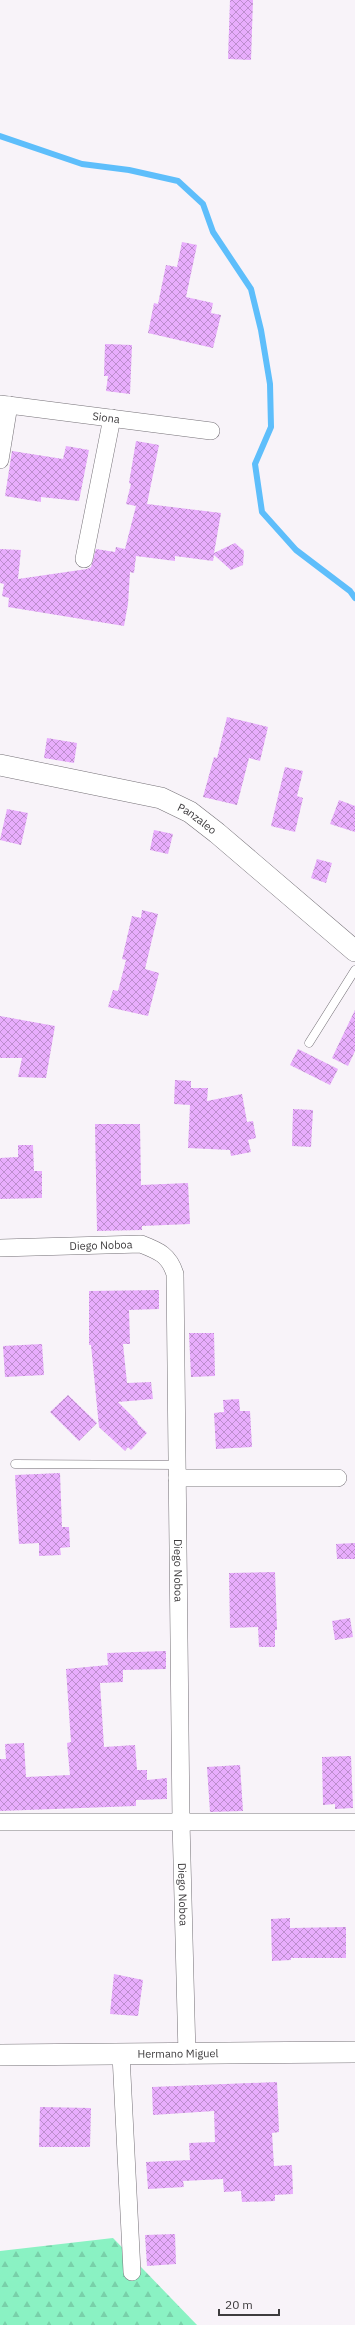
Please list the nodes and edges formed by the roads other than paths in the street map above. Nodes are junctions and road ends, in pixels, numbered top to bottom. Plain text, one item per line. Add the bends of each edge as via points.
1 (5, 404) edge
2 (112, 418) junction
3 (212, 431) dead end
4 (0, 460) edge
5 (84, 559) dead end
6 (0, 765) edge
7 (355, 951) edge
8 (355, 970) edge
9 (309, 1043) dead end
10 (0, 1248) edge
11 (15, 1464) dead end
12 (176, 1471) junction
13 (338, 1478) dead end
14 (0, 1822) edge
15 (181, 1822) junction
16 (355, 1822) edge
17 (355, 2052) edge
18 (0, 2055) edge
19 (121, 2055) junction
20 (187, 2055) junction
21 (132, 2272) dead end

1 - 2 street, Siona
1 - 4 street
2 - 3 street, Siona
2 - 5 street
6 - 7 street, Panzaleo via 160,798 190,812
8 - 9 lane
10 - 12 street, Diego Noboa via 140,1244 158,1250 171,1262 176,1292
11 - 12 lane
12 - 13 street
12 - 15 street, Diego Noboa
14 - 15 street
15 - 16 street
15 - 20 street, Diego Noboa
17 - 20 street, Hermano Miguel
18 - 19 street, Hermano Miguel
19 - 20 street, Hermano Miguel
19 - 21 street

